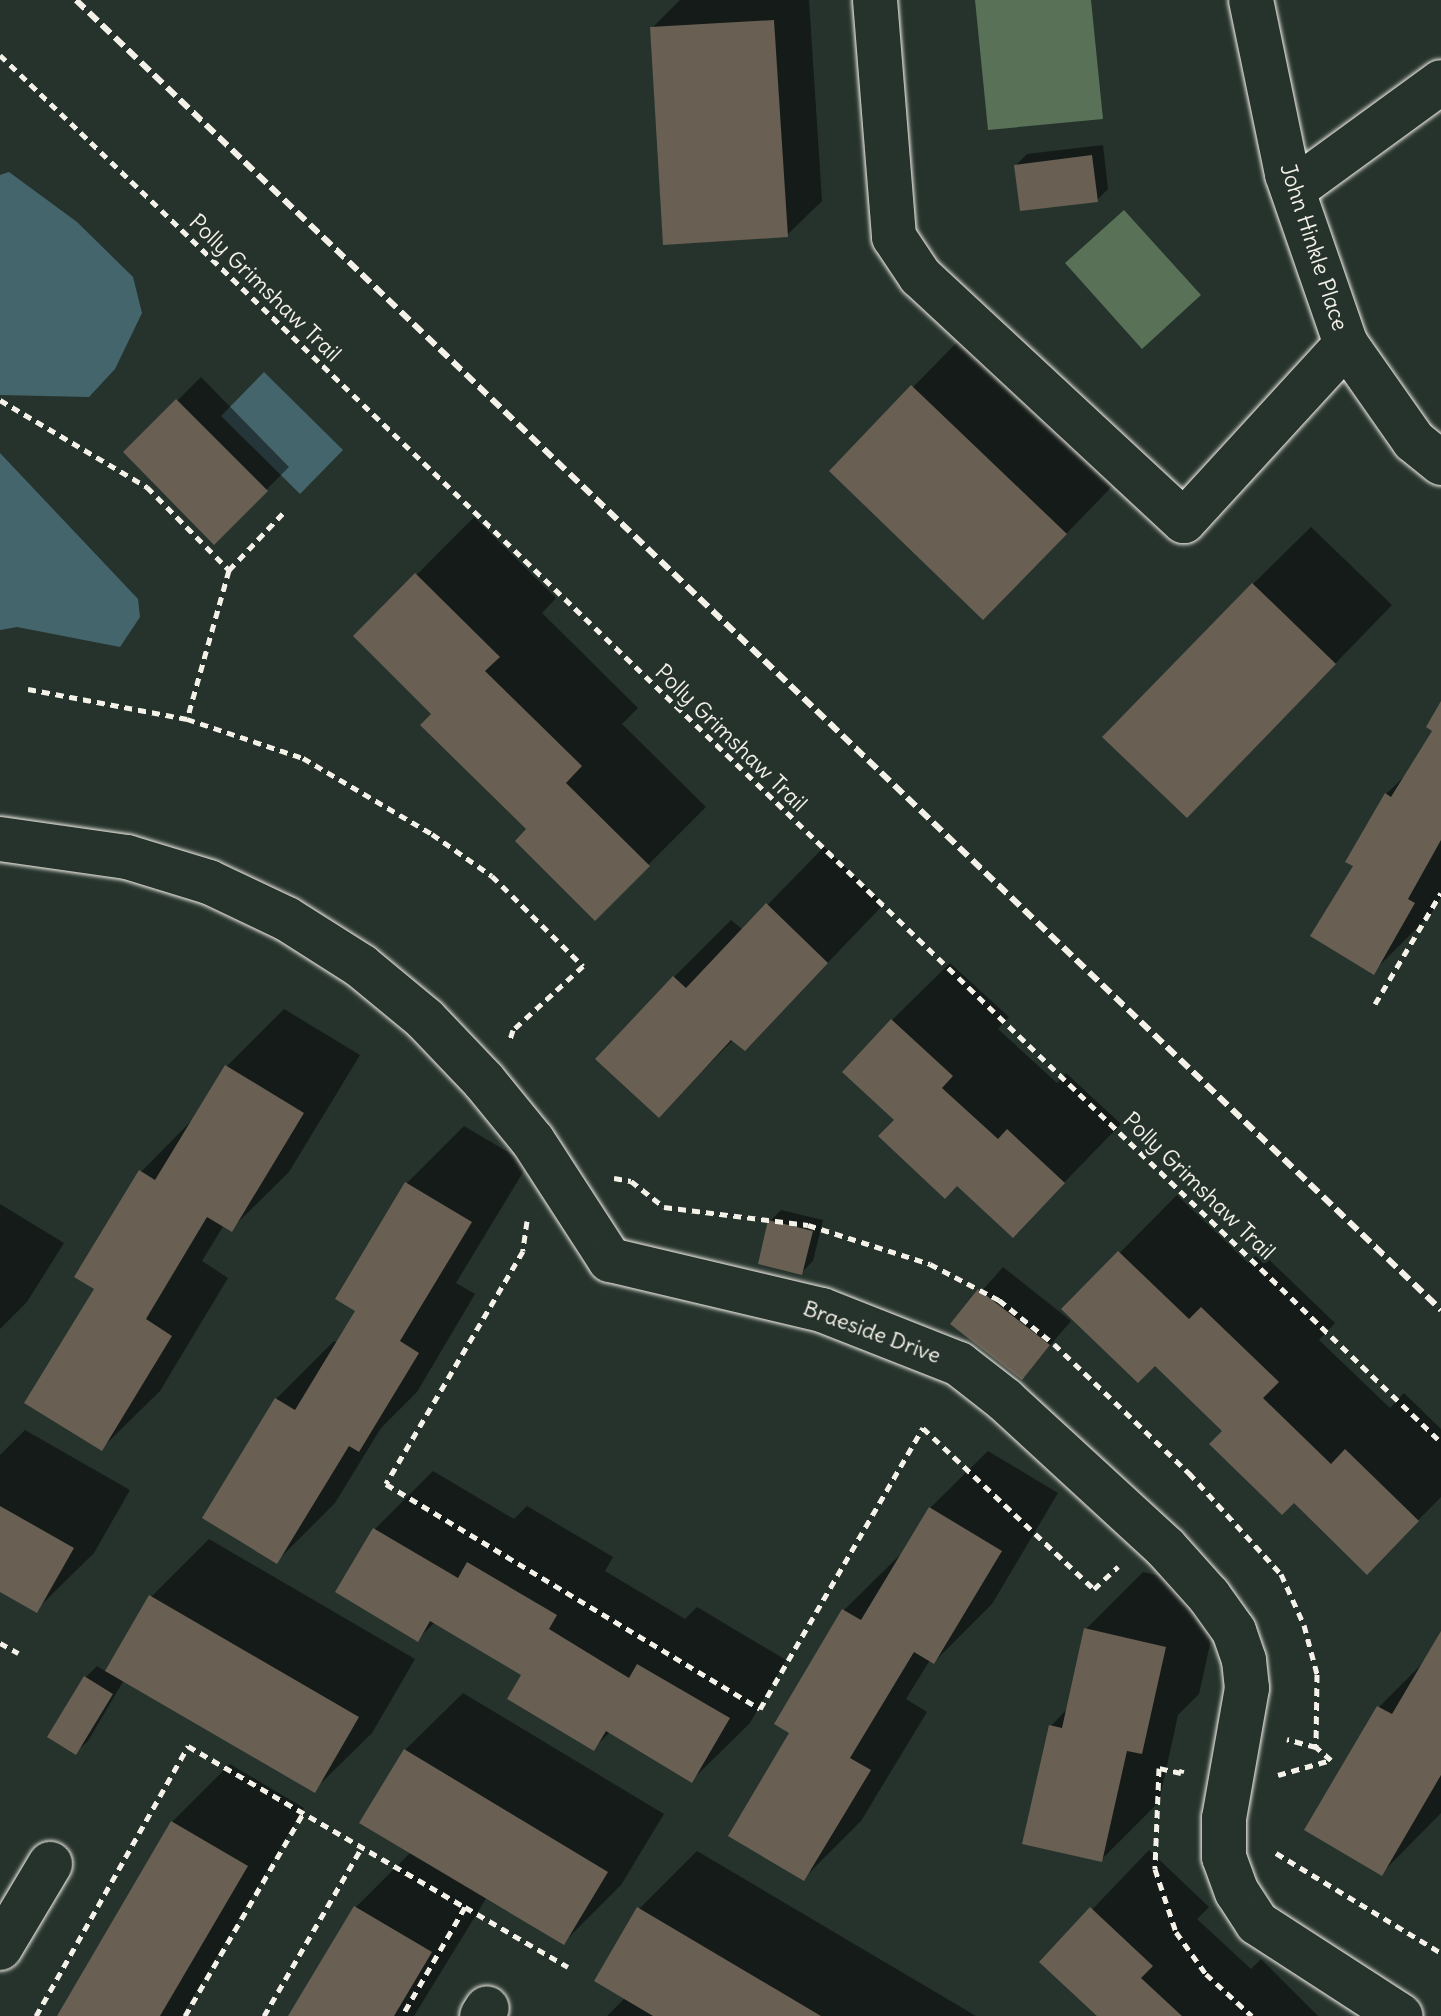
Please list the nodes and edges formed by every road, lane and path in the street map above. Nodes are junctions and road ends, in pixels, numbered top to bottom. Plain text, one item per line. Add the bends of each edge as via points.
1 (875, 0) edge
2 (1251, 0) edge
3 (0, 55) edge
4 (1441, 82) edge
5 (1293, 190) junction
6 (1346, 344) junction
7 (0, 400) edge
8 (1441, 463) edge
9 (283, 513) dead end
10 (229, 570) junction
11 (28, 689) dead end
12 (187, 719) junction
13 (0, 839) edge
14 (1441, 893) edge
15 (1375, 1004) dead end
16 (508, 1053) dead end
17 (609, 1177) dead end
18 (527, 1217) dead end
19 (1441, 1442) edge
20 (1126, 1559) dead end
21 (0, 1643) edge
22 (18, 1653) dead end
23 (1285, 1739) dead end
24 (1316, 1747) junction
25 (1184, 1759) dead end
26 (1274, 1776) dead end
27 (303, 1813) junction
28 (362, 1847) junction
29 (1273, 1850) dead end
30 (50, 1864) dead end
31 (465, 1907) junction
32 (0, 1948) edge
33 (1441, 1953) edge
34 (568, 1967) dead end
35 (36, 2016) edge
36 (185, 2016) edge
37 (264, 2016) edge
38 (402, 2016) edge
39 (1252, 2016) edge
40 (1401, 2016) edge

1 - 6 street via 894,237 920,276 1184,521
2 - 5 street, John Hinkle Place
3 - 19 path, Polly Grimshaw Trail
4 - 5 street
5 - 6 street, John Hinkle Place
6 - 8 street, John Hinkle Place via 1414,441
7 - 10 path via 147,487
9 - 10 path
10 - 12 path
11 - 12 path
12 - 16 path via 303,758 432,834 492,876 583,966 513,1030
13 - 40 street, Braeside Drive via 127,857 209,882 287,919 361,966 425,1019 484,1081 533,1141 610,1260 822,1310 959,1364 1005,1400 1165,1547 1234,1631 1247,1688 1224,1818 1224,1857 1237,1892 1257,1923
14 - 15 path
17 - 24 path via 631,1181 664,1207 808,1225 930,1264 999,1300 1043,1335 1189,1473 1281,1574 1304,1625 1317,1674
18 - 20 path via 523,1251 386,1484 760,1709 923,1428 1094,1589
21 - 22 path
23 - 24 path
24 - 26 path via 1331,1760
25 - 39 path via 1181,1773 1159,1768 1155,1869 1176,1932 1206,1974
27 - 28 path
27 - 35 path via 188,1746
27 - 36 path
28 - 31 path
28 - 37 path
29 - 33 path
30 - 32 street
31 - 34 path
31 - 38 path

